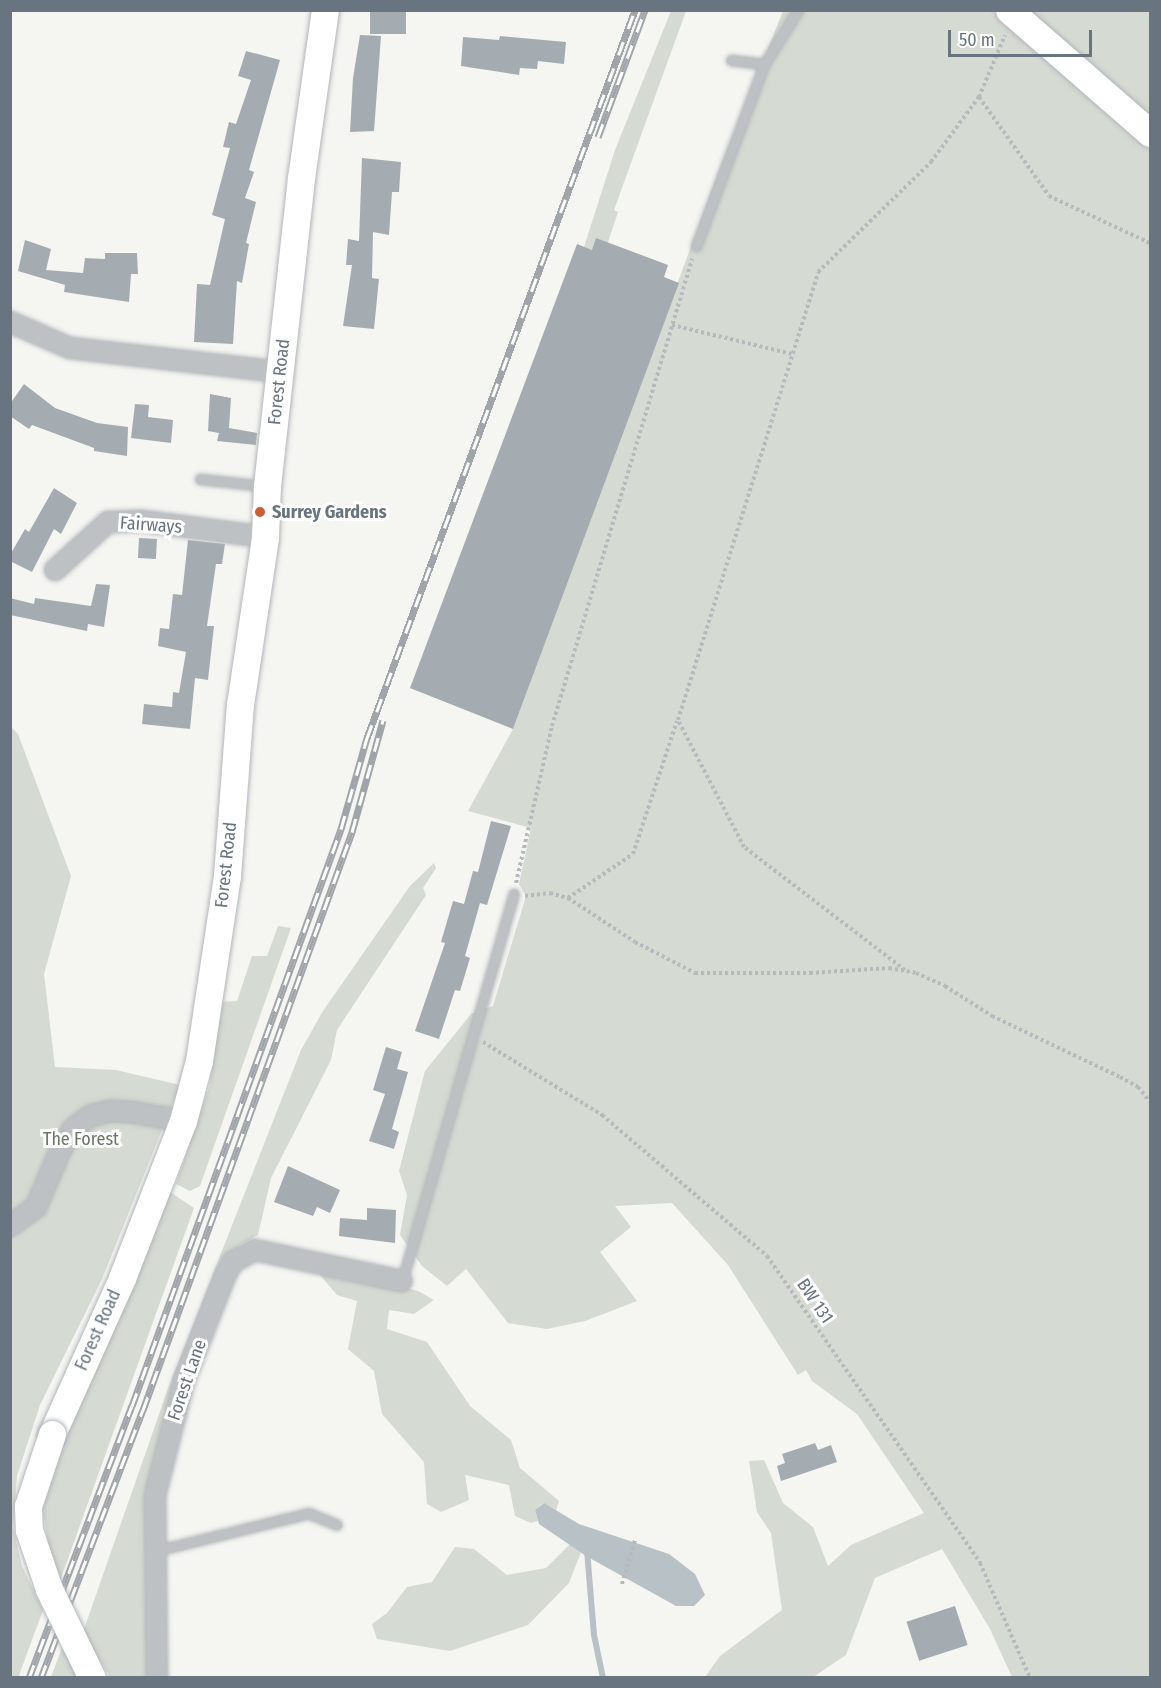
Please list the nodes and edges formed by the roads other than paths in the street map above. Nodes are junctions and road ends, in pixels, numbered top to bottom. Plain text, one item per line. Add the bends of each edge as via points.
1 (325, 10) edge
2 (798, 10) edge
3 (1008, 20) edge
4 (731, 60) dead end
5 (764, 64) junction
6 (1150, 133) edge
7 (696, 246) road end
8 (10, 322) edge
9 (281, 372) junction
10 (200, 479) dead end
11 (267, 486) junction
12 (265, 537) junction
13 (55, 570) dead end
14 (514, 894) road end
15 (183, 1121) junction
16 (10, 1226) edge
17 (402, 1281) joint
18 (337, 1525) dead end
19 (154, 1551) junction
20 (92, 1677) edge
21 (157, 1677) edge

1 - 9 street, Forest Road via 301,178
2 - 5 lane
3 - 6 street
4 - 5 lane
5 - 7 lane
8 - 9 street via 70,348
9 - 11 street, Forest Road
10 - 11 lane
11 - 12 street, Forest Road
12 - 13 street, Fairways via 142,521 108,522
12 - 15 street, Forest Road via 240,705 227,876 199,1061
14 - 17 lane
15 - 16 street via 131,1112 110,1111 90,1116 73,1129 36,1208
15 - 20 street, Forest Road, bridge via 122,1278 52,1434 28,1506 28,1530 49,1589
17 - 19 street, Forest Lane via 265,1250 245,1253 233,1262 184,1381 167,1438 155,1496
18 - 19 lane via 308,1513
19 - 21 street, Forest Lane

